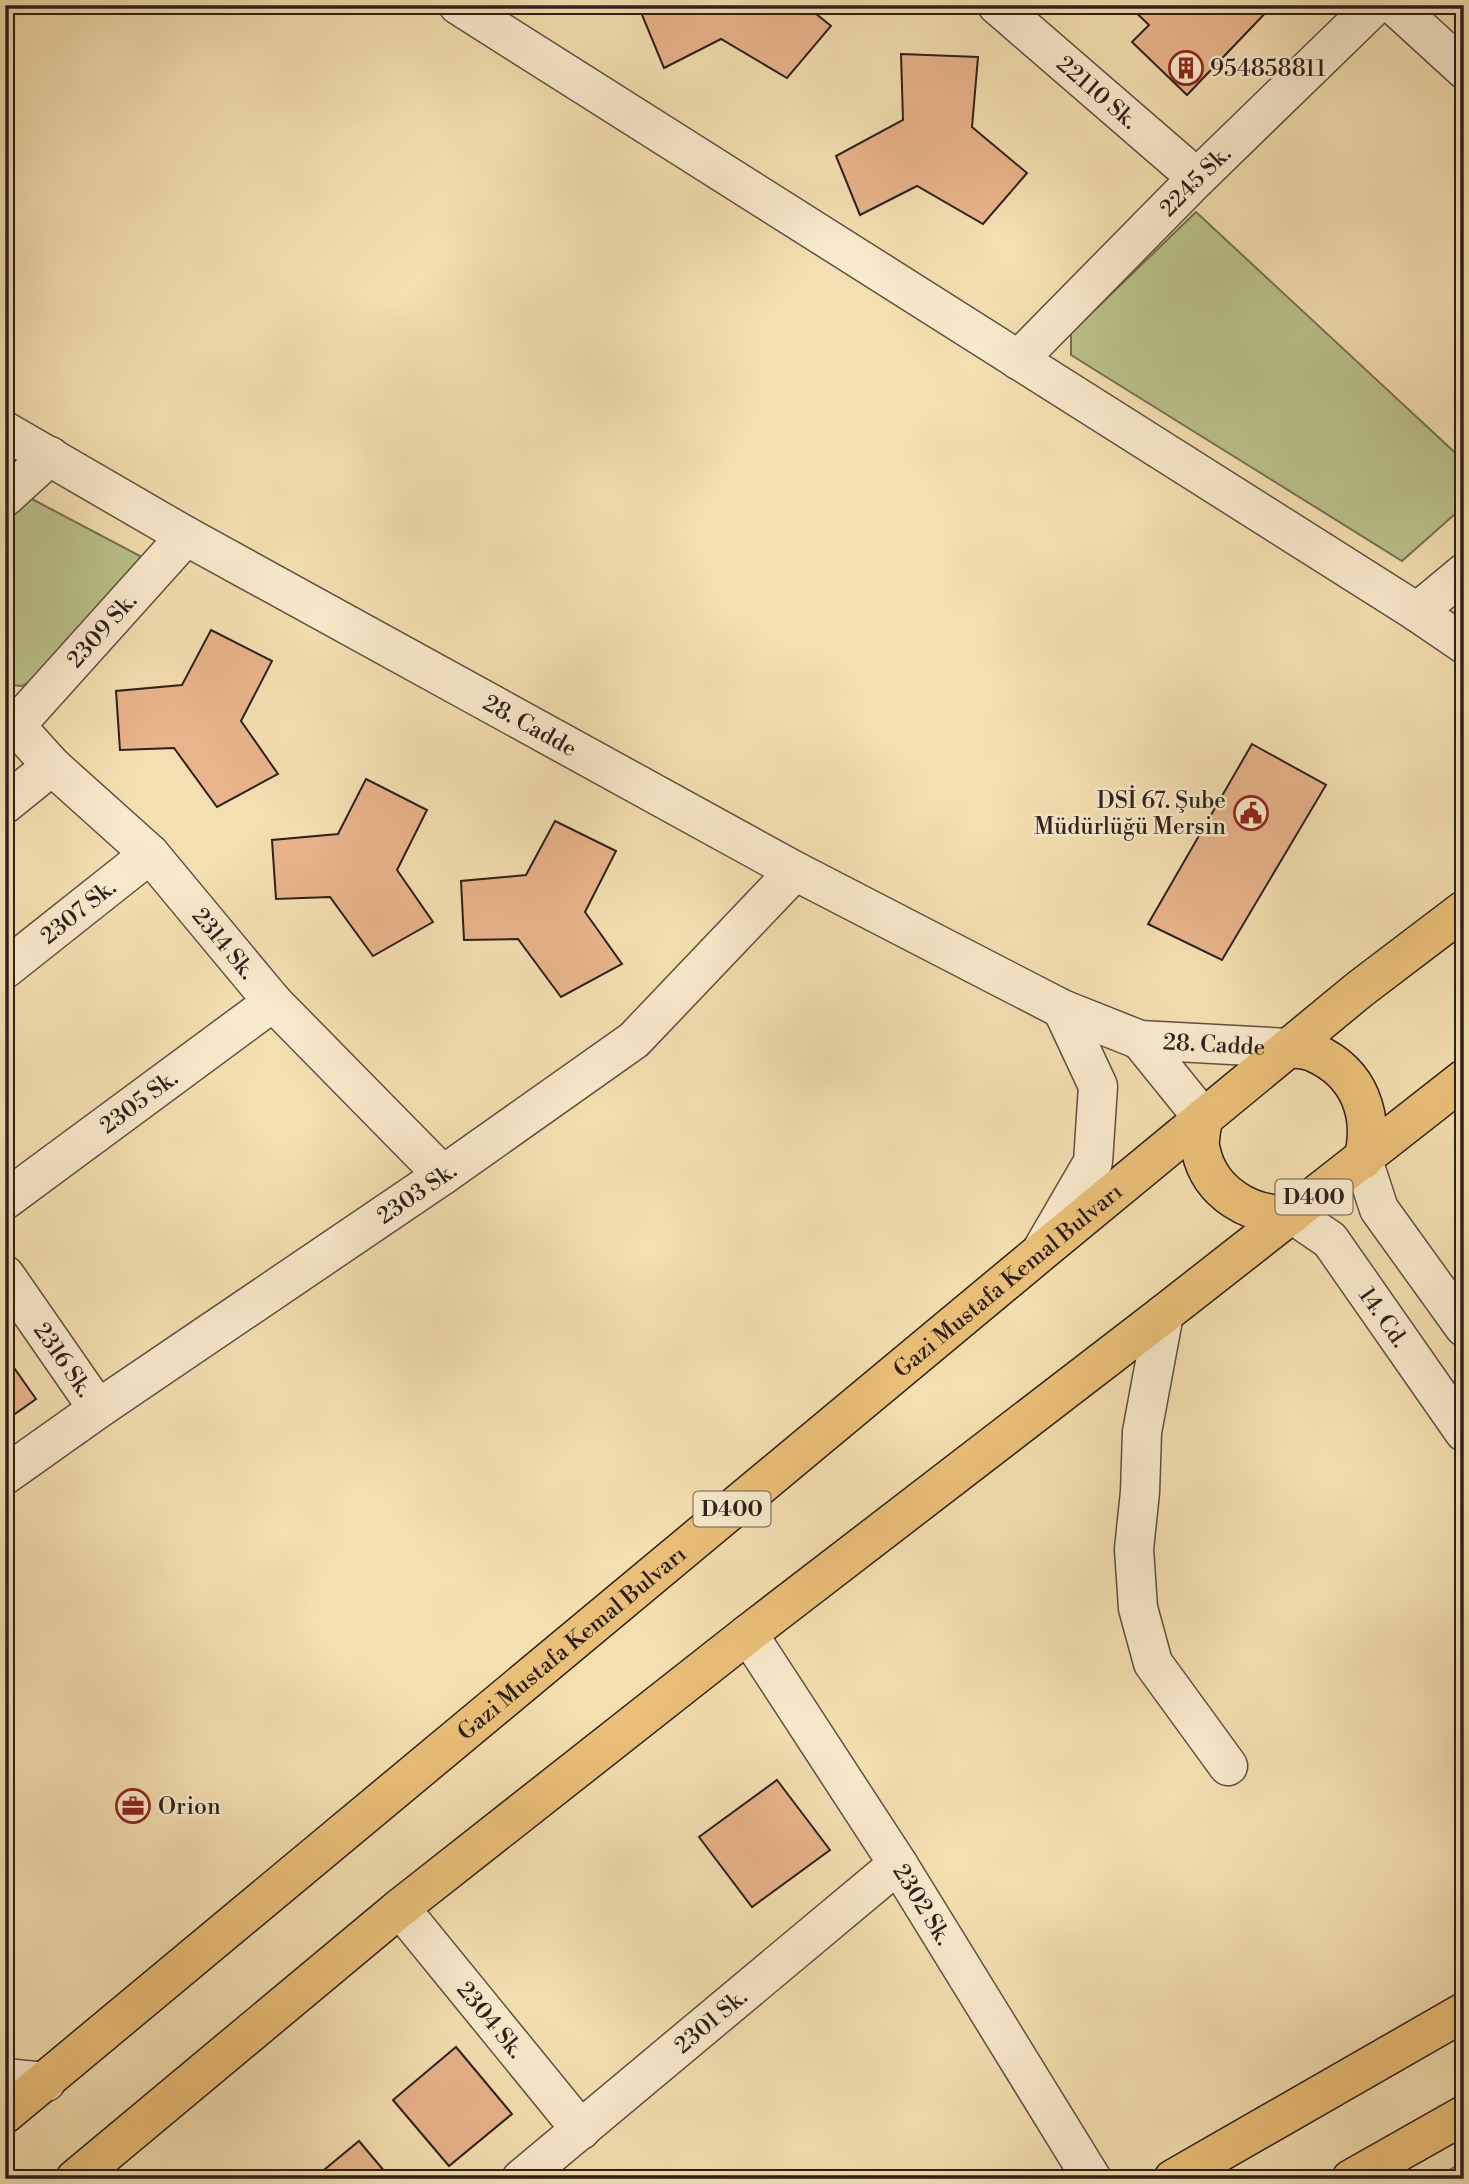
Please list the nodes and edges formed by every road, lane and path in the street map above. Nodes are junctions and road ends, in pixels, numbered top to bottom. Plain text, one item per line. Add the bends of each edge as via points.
1 (458, 5) edge
2 (997, 5) edge
3 (1375, 5) edge
4 (1394, 5) edge
5 (1464, 69) edge
6 (1197, 178) junction
7 (1018, 360) junction
8 (5, 431) edge
9 (50, 456) junction
10 (5, 496) edge
11 (187, 536) junction
12 (1464, 573) edge
13 (1417, 612) junction
14 (1464, 644) edge
15 (11, 719) edge
16 (52, 766) junction
17 (5, 804) edge
18 (150, 853) junction
19 (795, 871) junction
20 (1464, 910) edge
21 (5, 970) edge
22 (273, 1002) junction
23 (1062, 1009) junction
24 (1140, 1040) junction
25 (1288, 1048) junction
26 (1464, 1079) edge
27 (1203, 1118) junction
28 (1363, 1160) junction
29 (443, 1175) junction
30 (5, 1200) edge
31 (1292, 1214) junction
32 (1041, 1252) junction
33 (5, 1275) edge
34 (1164, 1314) junction
35 (1464, 1327) edge
36 (98, 1409) junction
37 (1464, 1432) edge
38 (5, 1475) edge
39 (748, 1633) junction
40 (1228, 1766) dead end
41 (898, 1864) junction
42 (400, 1908) junction
43 (1464, 2012) edge
44 (5, 2078) edge
45 (46, 2081) junction
46 (5, 2114) edge
47 (1464, 2115) edge
48 (581, 2130) junction
49 (75, 2179) edge
50 (521, 2179) edge
51 (1092, 2179) edge
52 (1173, 2179) edge
53 (1352, 2179) edge

1 - 7 street
2 - 6 street, 22110 Sk.
3 - 6 street, 2245 Sk.
4 - 5 street
6 - 7 street, 2245 Sk.
7 - 13 street
8 - 9 street, 28. Cadde
9 - 10 street
9 - 11 street, 28. Cadde
11 - 15 street, 2309 Sk.
11 - 19 street, 28. Cadde
12 - 13 street
13 - 14 street
15 - 16 street, 2314 Sk.
16 - 17 street
16 - 18 street, 2314 Sk.
18 - 21 street, 2307 Sk.
18 - 22 street, 2314 Sk.
19 - 23 street, 28. Cadde
19 - 29 street, 2303 Sk. via 634,1040
20 - 25 main road, Gazi Mustafa Kemal Bulvarı / D400
22 - 29 street, 2314 Sk.
22 - 30 street, 2305 Sk.
23 - 24 street, 28. Cadde
23 - 32 street via 1098,1086 1093,1162
24 - 25 street, 28. Cadde
24 - 27 street, 28. Cadde
25 - 27 main road, Gazi Mustafa Kemal Bulvarı / D400
25 - 28 main road via 1313,1051 1350,1079 1368,1122
26 - 28 main road, D400
27 - 31 main road via 1200,1149 1220,1188 1257,1212
27 - 32 main road, Gazi Mustafa Kemal Bulvarı / D400
28 - 31 main road, D400
28 - 35 street via 1379,1209
29 - 36 street, 2303 Sk.
31 - 34 main road, D400
31 - 37 street, 14. Cd. via 1330,1240
32 - 45 main road, Gazi Mustafa Kemal Bulvarı / D400
33 - 36 street, 2316 Sk.
34 - 39 main road, D400
34 - 40 street via 1142,1432 1135,1549 1138,1608 1153,1662
36 - 38 street, 2303 Sk.
39 - 41 street, 2302 Sk.
39 - 42 main road, D400
41 - 48 street, 2301 Sk.
41 - 51 street, 2302 Sk.
42 - 48 street, 2304 Sk.
42 - 49 main road, D400
43 - 52 main road
44 - 45 street
45 - 46 main road, Gazi Mustafa Kemal Bulvarı / D400
47 - 53 main road
48 - 50 street, 2301 Sk.

